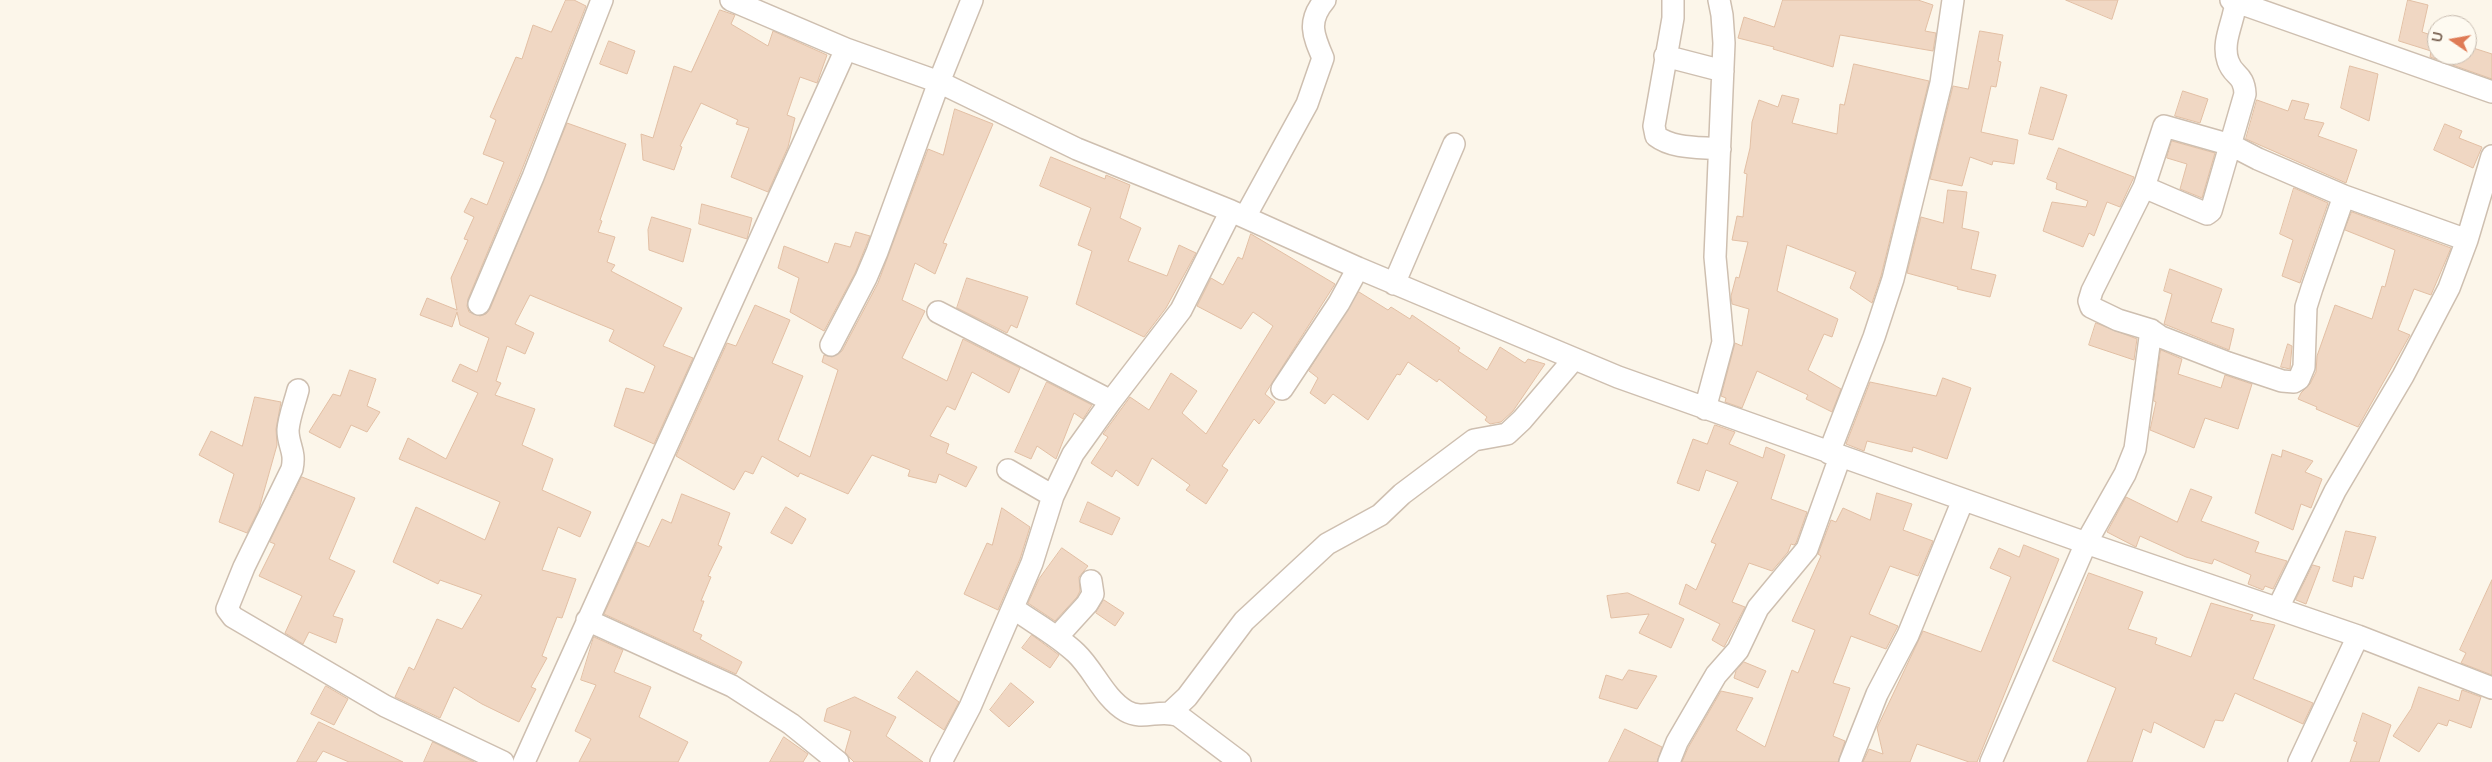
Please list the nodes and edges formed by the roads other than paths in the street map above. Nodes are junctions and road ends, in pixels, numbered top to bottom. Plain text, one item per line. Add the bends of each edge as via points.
1 (602, 0) edge
2 (731, 0) edge
3 (972, 0) edge
4 (1325, 0) edge
5 (1673, 0) edge
6 (1719, 0) edge
7 (1953, 0) edge
8 (2234, 1) edge
9 (846, 49) junction
10 (1665, 56) junction
11 (1723, 71) junction
12 (939, 82) junction
13 (2492, 92) edge
14 (1454, 144) dead end
15 (2231, 145) junction
16 (1720, 149) junction
17 (2492, 156) edge
18 (2144, 187) junction
19 (2344, 196) junction
20 (1238, 214) junction
21 (2467, 240) junction
22 (1358, 268) junction
23 (1394, 284) junction
24 (479, 304) dead end
25 (938, 312) dead end
26 (2151, 330) junction
27 (831, 345) dead end
28 (1574, 358) junction
29 (1282, 388) dead end
30 (298, 390) dead end
31 (1111, 401) junction
32 (1705, 409) junction
33 (1835, 455) junction
34 (1008, 470) dead end
35 (1053, 496) junction
36 (1963, 500) junction
37 (2086, 543) junction
38 (1091, 581) dead end
39 (1013, 608) junction
40 (2278, 608) junction
41 (587, 620) junction
42 (2358, 636) junction
43 (1057, 637) junction
44 (2492, 688) edge
45 (1170, 712) junction
46 (503, 762) edge
47 (524, 762) edge
48 (838, 762) edge
49 (941, 762) edge
50 (1240, 762) edge
51 (1669, 762) edge
52 (1850, 762) edge
53 (1991, 762) edge
54 (2299, 762) edge

1 - 24 street
2 - 9 street
3 - 12 street
4 - 20 street via 1314,14 1314,36 1323,58 1307,104
5 - 10 street via 1673,18
6 - 11 street via 1724,33
7 - 33 street via 1941,83 1893,279
8 - 13 street
8 - 15 street via 2226,49 2228,63 2245,82 2245,94
9 - 12 street
9 - 41 street
10 - 11 street
10 - 16 street via 1654,126 1656,136 1680,146
11 - 16 street
12 - 20 street via 1077,149
12 - 27 street via 877,252
14 - 23 street
15 - 18 street via 2164,126
15 - 18 street via 2211,211 2207,214
15 - 19 street via 2258,160
16 - 32 street via 1715,257 1723,342
17 - 21 street
18 - 26 street via 2089,301 2095,310
19 - 21 street
19 - 26 street via 2306,307 2304,367 2299,379 2282,381 2161,337
20 - 22 street
20 - 31 street via 1181,310
21 - 40 street via 2449,288 2403,376 2335,490
22 - 23 street
22 - 29 street via 1339,303
23 - 28 street
25 - 31 street
26 - 37 street via 2135,449 2125,474
28 - 32 street
28 - 45 street via 1507,434 1474,440 1402,494 1380,515 1327,544 1244,621 1187,697
30 - 46 street via 288,429 295,457 292,469 227,609 233,617 345,684
31 - 35 street via 1073,454
32 - 33 street
33 - 36 street
33 - 51 street via 1807,550 1758,608 1738,650 1716,675
34 - 35 street
35 - 39 street via 1032,563
36 - 37 street
36 - 52 street via 1908,635 1877,694
37 - 40 street
37 - 53 street
38 - 43 street via 1093,594 1087,604
39 - 43 street
39 - 49 street via 970,707
40 - 42 street
41 - 47 street
41 - 48 street via 732,686 791,724
42 - 44 street
42 - 54 street
43 - 45 street via 1077,653 1116,704 1128,712 1145,716
45 - 50 street

